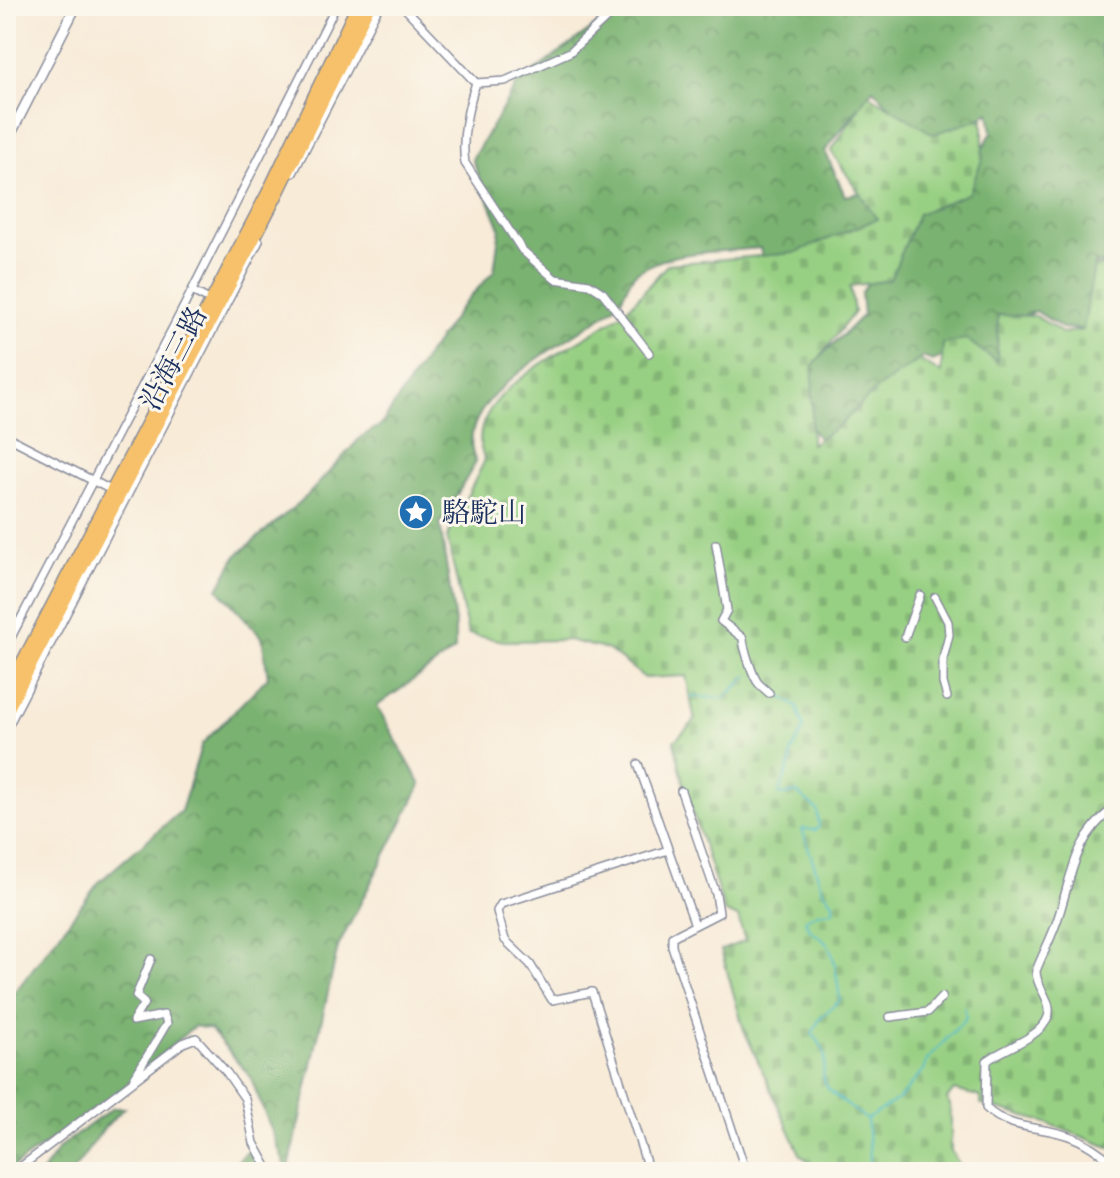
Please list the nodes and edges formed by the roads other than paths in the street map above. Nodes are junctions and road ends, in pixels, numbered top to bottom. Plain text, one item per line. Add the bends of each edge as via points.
1 (76, 6) edge
2 (336, 6) edge
3 (357, 6) edge
4 (369, 6) edge
5 (379, 6) edge
6 (403, 6) edge
7 (619, 6) edge
8 (476, 83) junction
9 (6, 143) edge
10 (192, 291) junction
11 (219, 305) junction
12 (649, 353) dead end
13 (6, 436) edge
14 (93, 481) junction
15 (121, 494) junction
16 (716, 544) dead end
17 (920, 595) dead end
18 (935, 597) dead end
19 (905, 637) dead end
20 (6, 647) edge
21 (32, 664) junction
22 (6, 693) edge
23 (769, 693) dead end
24 (947, 697) dead end
25 (8, 712) edge
26 (6, 730) edge
27 (638, 764) dead end
28 (681, 791) dead end
29 (1114, 808) edge
30 (668, 850) junction
31 (695, 925) junction
32 (151, 959) dead end
33 (942, 997) dead end
34 (890, 1017) dead end
35 (128, 1086) junction
36 (1112, 1162) dead end
37 (14, 1172) edge
38 (270, 1172) edge
39 (649, 1172) edge
40 (732, 1172) edge
41 (744, 1172) edge

1 - 9 street
2 - 10 street, 沿海三路
3 - 11 main road, 沿海三路
4 - 11 main road, 沿海三路
5 - 11 street, 沿海三路
6 - 8 street
7 - 8 street via 570,52 505,81
8 - 12 street via 465,163 522,250 555,279 589,284 603,293
10 - 11 street
10 - 14 street, 沿海三路
11 - 15 main road, 沿海三路
13 - 14 street
14 - 15 street
14 - 20 street, 沿海三路
15 - 21 main road, 沿海三路
16 - 23 street via 727,610 721,621 743,638 756,682
17 - 19 street
18 - 24 street via 948,622 943,659
21 - 22 main road, 沿海三路
21 - 25 main road, 沿海三路
25 - 26 street, 沿海三路
27 - 30 street
28 - 31 street via 719,913
29 - 36 street via 1083,841 1036,971 1049,1008 1046,1021 1026,1040 987,1061 985,1089 986,1108 994,1116 1073,1137
30 - 31 street
30 - 39 street via 557,884 501,904 497,911 505,940 530,964 552,1000 592,992
31 - 41 street via 672,937 672,946
32 - 35 street via 136,996 144,1003 133,1021 164,1015 167,1023
33 - 34 street via 928,1012
35 - 37 street
35 - 38 street via 196,1038 245,1099 254,1143
40 - 41 street

